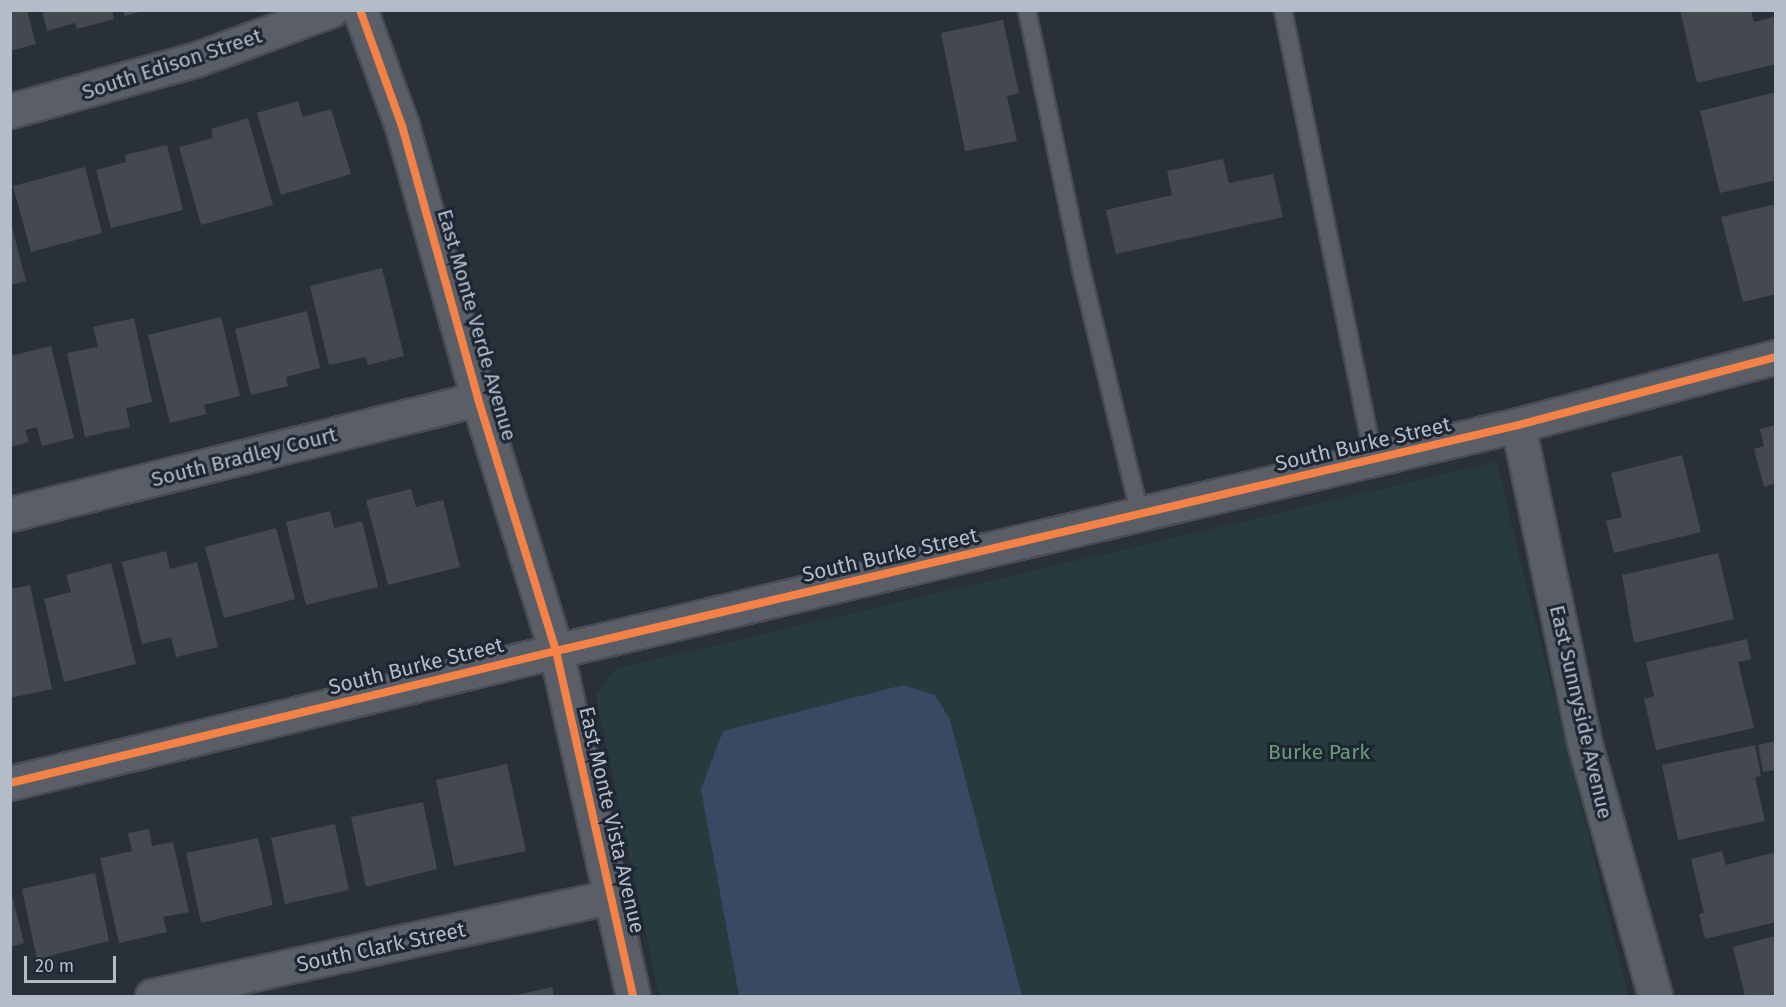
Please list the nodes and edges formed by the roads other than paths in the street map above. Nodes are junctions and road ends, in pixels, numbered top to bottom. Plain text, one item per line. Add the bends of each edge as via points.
1 (331, 10) edge
2 (360, 10) edge
3 (1027, 10) edge
4 (1283, 10) edge
5 (10, 111) edge
6 (1776, 357) edge
7 (478, 399) junction
8 (1518, 425) junction
9 (1374, 460) junction
10 (10, 514) edge
11 (1140, 515) junction
12 (556, 651) junction
13 (10, 783) edge
14 (611, 897) junction
15 (152, 996) edge
16 (633, 996) edge
17 (1655, 996) edge

1 - 5 street, South Edison Street via 198,58
2 - 7 street, East Monte Verde Avenue via 402,126
3 - 11 lane via 1081,269
4 - 9 lane
6 - 8 street, South Burke Street
7 - 10 street, South Bradley Court
7 - 12 street, East Monte Verde Avenue
8 - 9 street, South Burke Street
8 - 17 street, East Sunnyside Avenue via 1585,745
9 - 11 street, South Burke Street
11 - 12 street, South Burke Street
12 - 13 street, South Burke Street
12 - 14 street, East Monte Vista Avenue
14 - 15 street, South Clark Street
14 - 16 street, East Monte Vista Avenue

